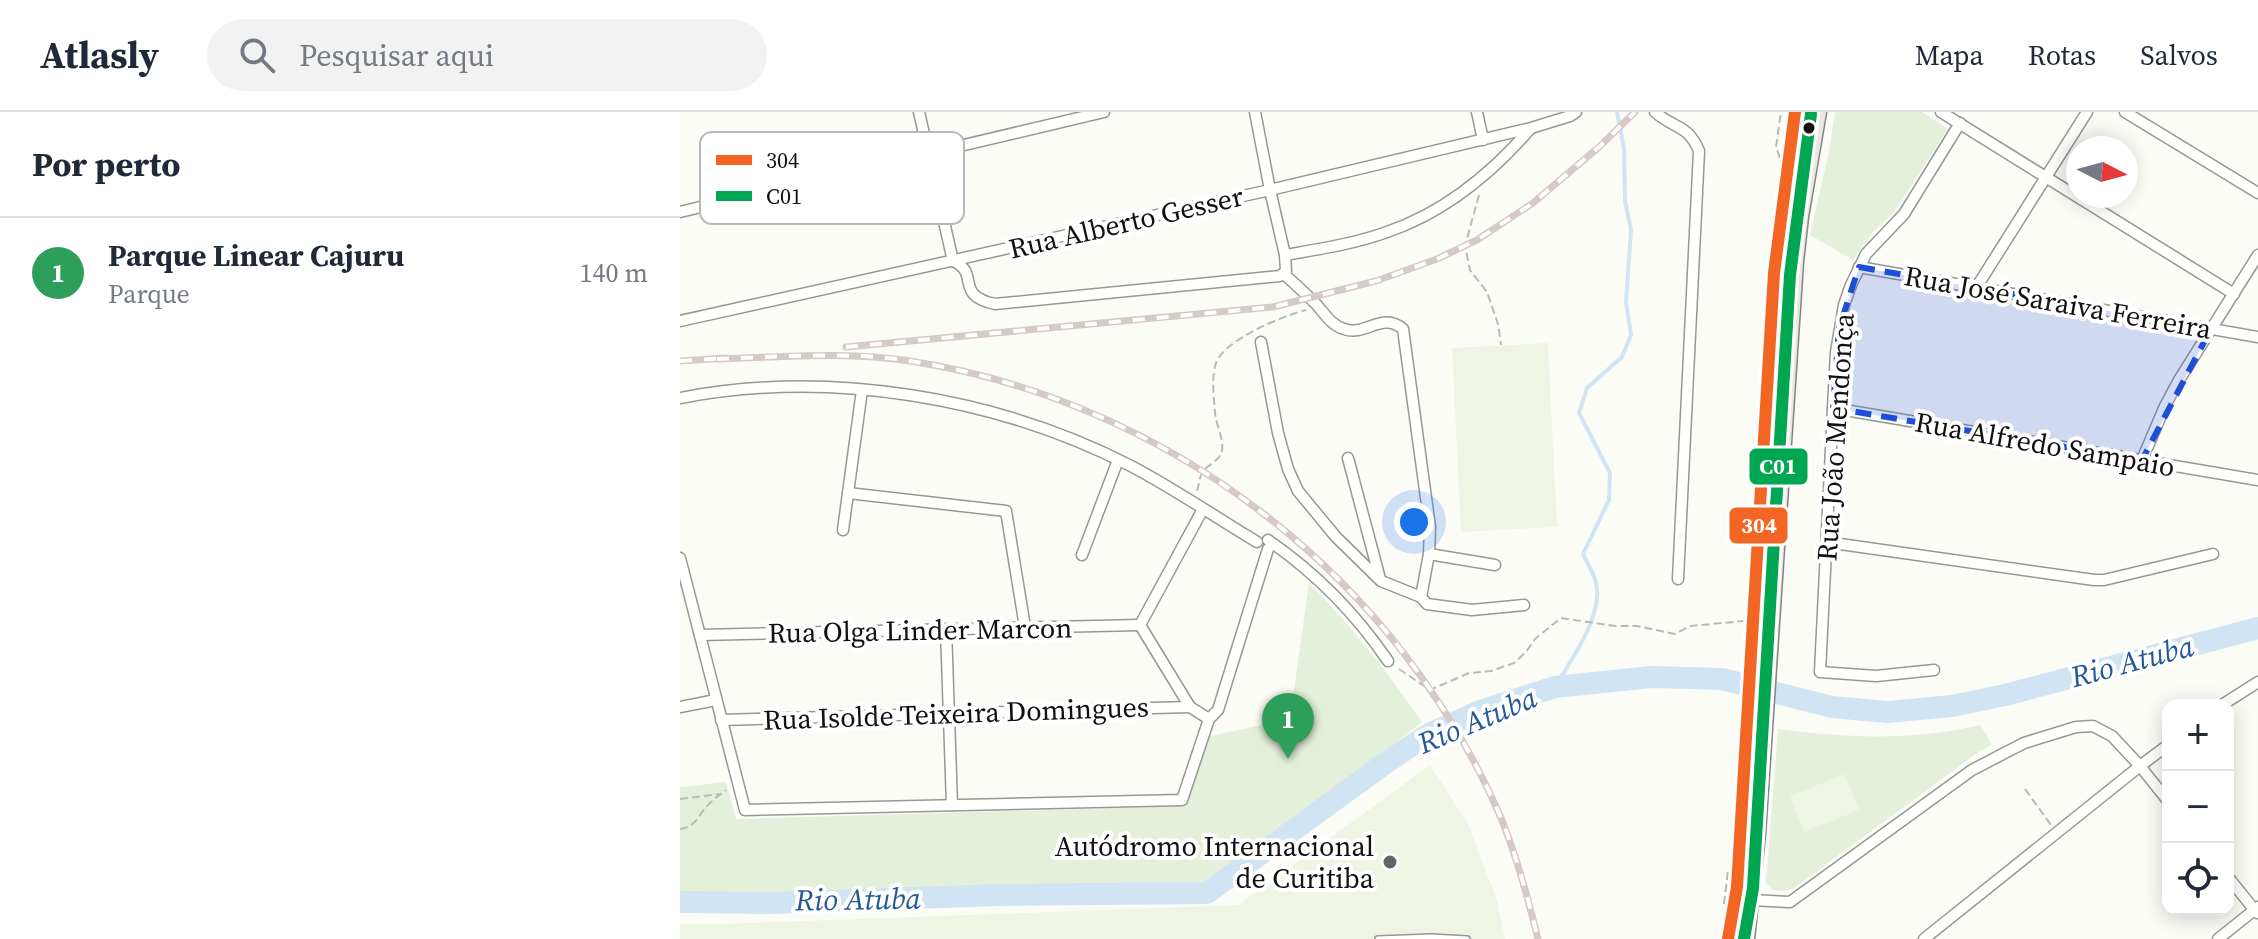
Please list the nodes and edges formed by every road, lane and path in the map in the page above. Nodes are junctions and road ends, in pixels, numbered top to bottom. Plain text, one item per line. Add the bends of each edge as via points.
1 (919, 112) edge
2 (1104, 112) edge
3 (1255, 112) edge
4 (1477, 112) edge
5 (1655, 112) edge
6 (1795, 112) edge
7 (1818, 112) edge
8 (1941, 112) edge
9 (2087, 112) edge
10 (2125, 112) edge
11 (1573, 114) edge
12 (1960, 123) junction
13 (1531, 128) junction
14 (924, 132) edge
15 (1483, 140) junction
16 (964, 145) edge
17 (1484, 175) junction
18 (2046, 177) junction
19 (1270, 190) junction
20 (2258, 193) edge
21 (700, 207) edge
22 (680, 212) edge
23 (945, 224) edge
24 (1285, 255) junction
25 (2258, 255) edge
26 (953, 261) junction
27 (1859, 267) junction
28 (1284, 274) junction
29 (1976, 288) junction
30 (2234, 294) junction
31 (1318, 307) junction
32 (680, 321) edge
33 (2211, 329) junction
34 (2258, 337) edge
35 (1261, 342) dead end
36 (1501, 345) dead end
37 (862, 390) junction
38 (680, 398) edge
39 (1833, 408) junction
40 (1348, 458) dead end
41 (1118, 460) junction
42 (2142, 460) junction
43 (2258, 480) edge
44 (848, 493) junction
45 (1198, 507) junction
46 (843, 530) dead end
47 (1826, 542) junction
48 (1264, 544) junction
49 (1429, 554) junction
50 (2213, 554) dead end
51 (1082, 555) dead end
52 (680, 558) edge
53 (1495, 565) dead end
54 (1678, 579) dead end
55 (1381, 581) junction
56 (1421, 597) junction
57 (1524, 605) dead end
58 (692, 607) junction
59 (680, 608) edge
60 (1754, 620) junction
61 (1140, 625) junction
62 (1025, 627) junction
63 (946, 629) junction
64 (700, 635) junction
65 (1761, 635) junction
66 (1388, 661) joint
67 (1934, 670) dead end
68 (2258, 682) edge
69 (2231, 699) edge
70 (716, 700) junction
71 (680, 707) edge
72 (1190, 707) junction
73 (948, 713) junction
74 (1209, 719) junction
75 (721, 720) junction
76 (2162, 750) edge
77 (2140, 766) junction
78 (1753, 768) junction
79 (737, 783) junction
80 (2025, 789) dead end
81 (721, 794) junction
82 (2162, 794) edge
83 (680, 799) edge
84 (952, 805) junction
85 (680, 829) edge
86 (2056, 832) junction
87 (2234, 884) edge
88 (1751, 900) junction
89 (2257, 911) edge
90 (1378, 939) edge
91 (1467, 939) edge
92 (1728, 939) edge
93 (1746, 939) edge
94 (1924, 939) edge
95 (2218, 939) edge

1 - 14 street
2 - 16 street
3 - 19 street
4 - 15 street
5 - 54 street via 1692,135 1699,151
6 - 60 lane via 1774,273
7 - 65 main road via 1796,250
8 - 12 street
9 - 18 street
10 - 20 street
11 - 13 street, Rua Alberto Gesser
12 - 18 street
12 - 27 street, Rua João Mendonça via 1904,214
13 - 15 street, Rua Alberto Gesser
13 - 17 street
15 - 19 street, Rua Alberto Gesser
17 - 24 street via 1450,201 1387,232
17 - 36 path via 1465,246 1470,270 1487,292
18 - 29 street
18 - 30 street
19 - 24 street
19 - 26 street, Rua Alberto Gesser
21 - 22 street
23 - 26 street
24 - 28 street
25 - 30 street
26 - 28 street via 965,270 973,296 995,304
26 - 32 street, Rua Alberto Gesser
27 - 29 street, Rua José Saraiva Ferreira
27 - 39 street, Rua João Mendonça via 1839,328
28 - 31 street
29 - 33 street, Rua José Saraiva Ferreira
30 - 33 street
31 - 45 path via 1272,321 1225,349 1217,360 1213,390 1223,449 1202,471
31 - 49 street via 1331,322 1350,331 1386,321 1403,329 1430,527
33 - 34 street, Rua José Saraiva Ferreira
33 - 42 street via 2165,406
35 - 55 street via 1278,433 1298,491
37 - 38 street via 777,386
37 - 41 street via 1007,416
37 - 44 street
39 - 42 street, Rua Alfredo Sampaio
39 - 47 street, Rua João Mendonça
40 - 55 street
41 - 45 street
41 - 51 street
42 - 43 street, Rua Alfredo Sampaio
44 - 46 street
44 - 62 street via 1006,511
45 - 48 street
45 - 61 street
47 - 50 street via 2094,580
47 - 67 street, Rua João Mendonça via 1820,672 1876,676
48 - 66 street via 1314,575
48 - 74 street via 1218,710
49 - 53 street
49 - 56 street
52 - 58 street
55 - 56 street
56 - 57 street via 1427,604 1472,610
58 - 59 street
58 - 64 street
60 - 65 lane
60 - 66 path via 1690,626 1675,634 1561,618 1514,663 1469,673 1430,690
61 - 62 street, Rua Olga Linder Marcon
61 - 72 street
62 - 63 street, Rua Olga Linder Marcon
63 - 64 street, Rua Olga Linder Marcon
63 - 73 street
64 - 70 street
65 - 78 lane
65 - 78 main road via 1766,690
68 - 69 street
70 - 71 street
70 - 75 street
72 - 73 street, Rua Isolde Teixeira Domingues
72 - 74 street
73 - 75 street, Rua Isolde Teixeira Domingues
73 - 84 street
74 - 84 street via 1182,800
75 - 79 street
76 - 77 street
77 - 82 street
77 - 86 street
77 - 88 street via 2112,736 2093,726 2024,743 1972,770 1790,902
78 - 88 main road
78 - 92 lane
79 - 81 path
79 - 84 street via 745,810
80 - 86 path
81 - 83 path
81 - 85 path via 689,828
86 - 94 street
87 - 89 street
88 - 93 main road
89 - 95 street
90 - 91 lane

